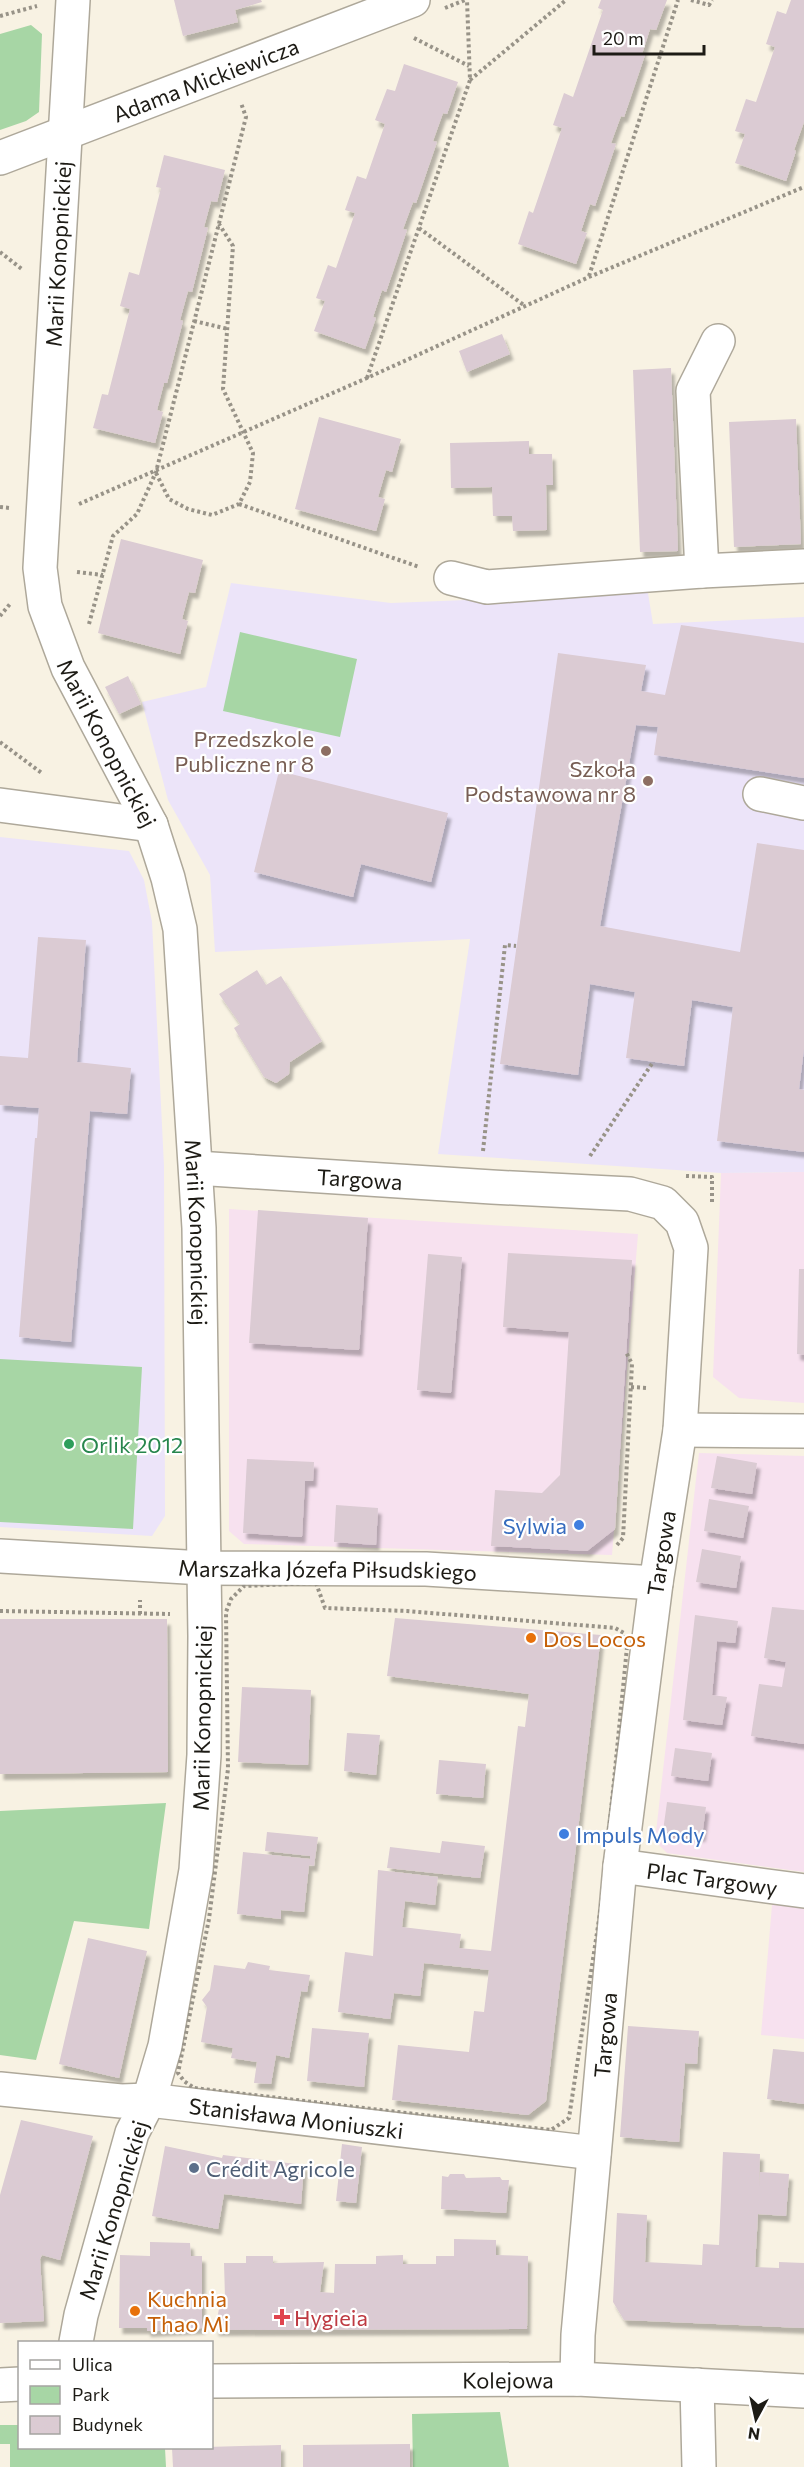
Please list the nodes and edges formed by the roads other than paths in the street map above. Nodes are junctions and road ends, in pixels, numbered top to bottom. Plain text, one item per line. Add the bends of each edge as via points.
1 (73, 0) edge
2 (413, 0) edge
3 (66, 134) junction
4 (0, 158) edge
5 (718, 341) dead end
6 (804, 566) edge
7 (702, 571) junction
8 (451, 578) road end
9 (760, 794) dead end
10 (804, 803) edge
11 (0, 805) edge
12 (151, 825) junction
13 (196, 1168) junction
14 (680, 1430) junction
15 (804, 1431) edge
16 (0, 1556) edge
17 (203, 1568) junction
18 (656, 1583) junction
19 (620, 1866) junction
20 (804, 1891) edge
21 (0, 2089) edge
22 (149, 2100) junction
23 (594, 2153) junction
24 (76, 2341) edge
25 (577, 2379) junction
26 (213, 2381) edge
27 (18, 2384) edge
28 (0, 2385) edge
29 (697, 2385) junction
30 (804, 2391) edge
31 (699, 2467) edge

1 - 3 street, Marii Konopnickiej
2 - 3 street, Adama Mickiewicza
3 - 4 street, Adama Mickiewicza
3 - 12 street, Marii Konopnickiej via 40,568 45,606 68,668
5 - 7 street via 693,391
6 - 7 street
7 - 8 street via 487,587
9 - 10 street
11 - 12 street
12 - 13 street, Marii Konopnickiej via 180,929
13 - 14 street, Targowa via 630,1194 663,1203 682,1222 691,1248
13 - 17 street, Marii Konopnickiej
14 - 15 street
14 - 18 street, Targowa
16 - 17 street, Marszałka Józefa Piłsudskiego
17 - 18 street, Marszałka Józefa Piłsudskiego via 426,1569
17 - 22 street, Marii Konopnickiej via 204,1755 196,1870 165,2046
18 - 19 street, Targowa
19 - 20 street, Plac Targowy
19 - 23 street, Targowa
21 - 22 street, Stanisława Moniuszki
22 - 23 street, Stanisława Moniuszki
22 - 24 street, Marii Konopnickiej via 132,2133
23 - 25 street, Targowa
25 - 26 street, Kolejowa
25 - 29 street, Kolejowa
27 - 28 street
29 - 30 street, Kolejowa
29 - 31 street

